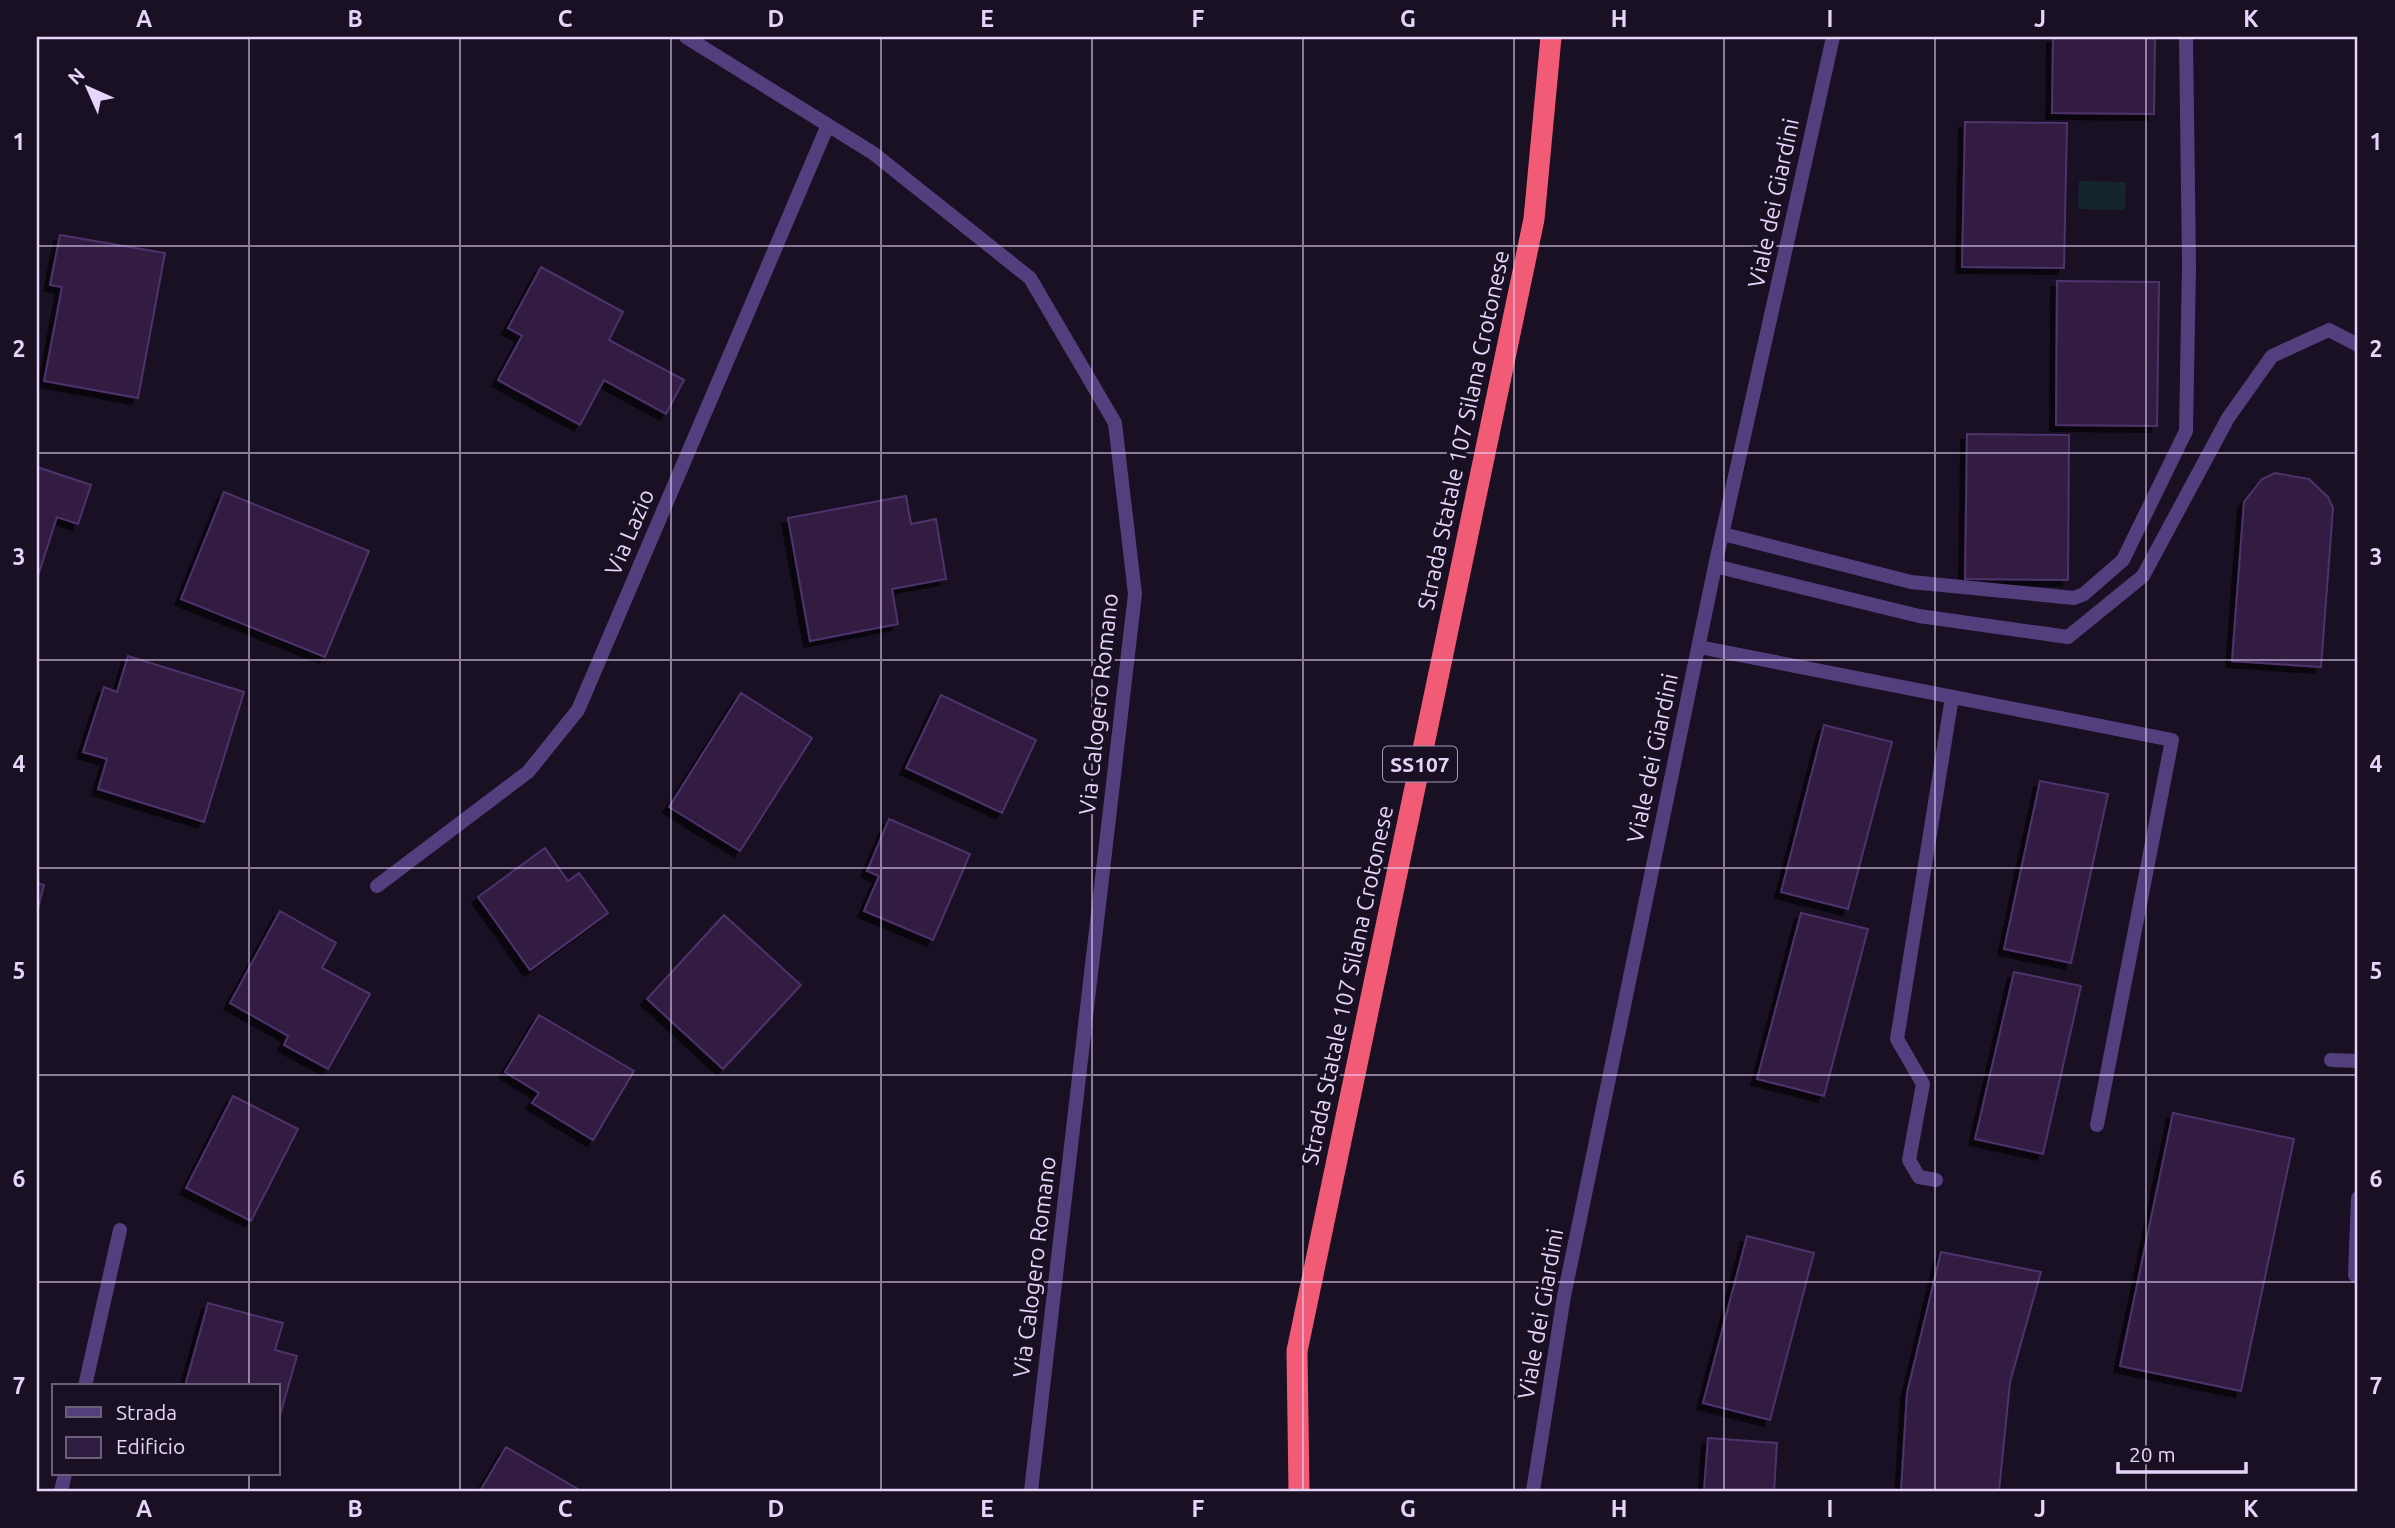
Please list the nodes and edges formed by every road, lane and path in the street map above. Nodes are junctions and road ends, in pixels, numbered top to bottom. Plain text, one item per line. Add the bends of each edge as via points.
1 (685, 37) edge
2 (1551, 37) edge
3 (1833, 37) edge
4 (2186, 37) edge
5 (828, 125) junction
6 (2358, 345) edge
7 (1723, 534) junction
8 (1715, 566) junction
9 (1699, 647) junction
10 (1952, 697) junction
11 (377, 886) dead end
12 (2331, 1060) dead end
13 (2358, 1060) edge
14 (2097, 1125) dead end
15 (1936, 1180) dead end
16 (2358, 1198) edge
17 (120, 1230) dead end
18 (2355, 1275) dead end
19 (85, 1384) edge
20 (1031, 1491) edge
21 (1299, 1491) edge
22 (1533, 1491) edge

1 - 5 street, Via Calogero Romano
2 - 21 highway, Strada Statale 107 Silana Crotonese / SS107 via 1534,219 1297,1351
3 - 7 street, Viale dei Giardini
4 - 7 street via 2186,431 2123,560 2074,598 1910,582
5 - 11 street, Via Lazio via 578,710 528,772
5 - 20 street, Via Calogero Romano via 873,153 1030,278 1115,423 1135,594
6 - 8 street via 2329,330 2273,356 2228,418 2143,576 2068,637 1919,616
7 - 8 street, Viale dei Giardini
8 - 9 street, Viale dei Giardini
9 - 10 street
9 - 22 street, Viale dei Giardini via 1564,1296
10 - 14 street via 2172,740
10 - 15 street via 1897,1038 1923,1084 1909,1160 1919,1177
12 - 13 street
16 - 18 street
17 - 19 street

